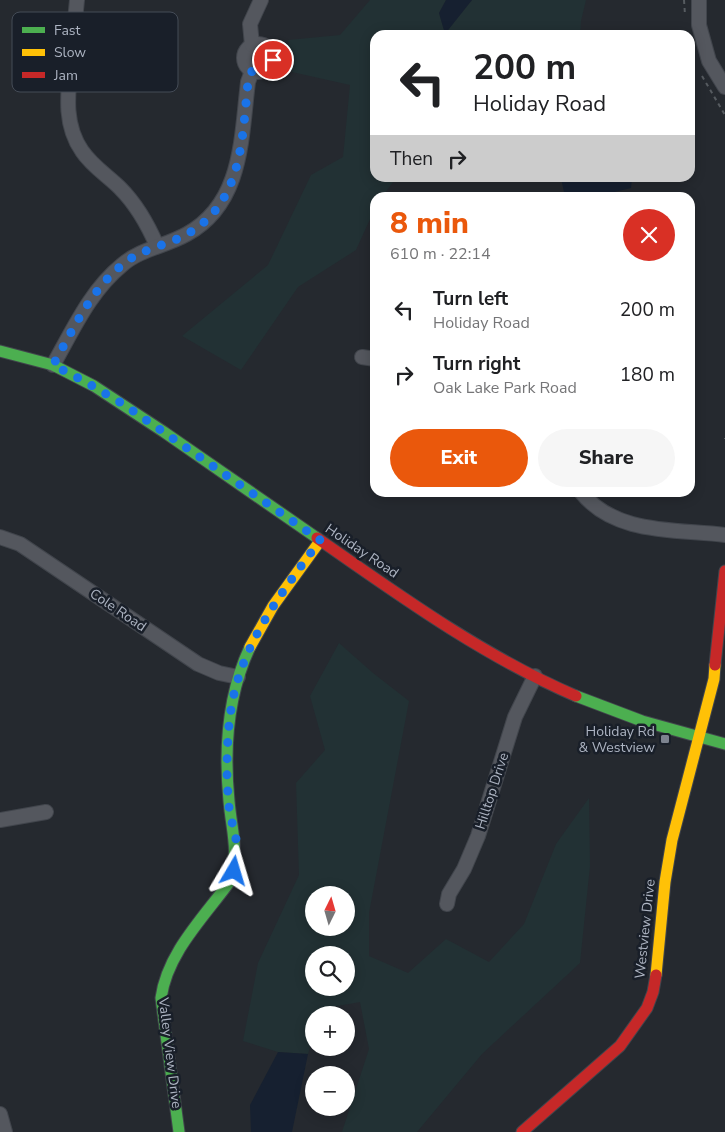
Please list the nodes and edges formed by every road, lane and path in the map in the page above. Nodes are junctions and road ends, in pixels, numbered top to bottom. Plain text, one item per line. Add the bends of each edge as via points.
1 (261, 0) edge
2 (699, 0) edge
3 (252, 45) junction
4 (252, 71) junction
5 (725, 87) edge
6 (68, 92) edge
7 (157, 246) junction
8 (0, 351) edge
9 (53, 365) junction
10 (586, 497) edge
11 (725, 535) edge
12 (0, 537) edge
13 (320, 540) junction
14 (725, 571) edge
15 (535, 676) junction
16 (238, 677) junction
17 (698, 738) junction
18 (725, 744) edge
19 (46, 812) dead end
20 (0, 820) edge
21 (447, 904) dead end
22 (0, 1114) edge
23 (5, 1132) edge
24 (179, 1132) edge
25 (522, 1132) edge

1 - 3 street via 250,24
2 - 5 street via 699,25 709,61
3 - 4 street via 244,57 246,67
3 - 4 street via 260,43 268,47 273,60 264,71
4 - 7 street via 239,160 228,191 205,222 172,242
6 - 7 street via 69,122 82,151 136,207
7 - 9 street via 136,255 109,275 97,289
8 - 9 street, Holiday Road
9 - 13 street, Holiday Road via 123,404
10 - 11 street via 609,516 626,523
12 - 16 street, Cole Road via 20,544 198,664
13 - 15 street, Holiday Road via 437,620
13 - 16 street, Valley View Drive via 266,618
14 - 17 street, Westview Drive via 714,679
15 - 17 street, Holiday Road via 614,711
15 - 21 street, Hilltop Drive via 516,717 478,836
16 - 24 street, Valley View Drive via 228,732 228,796 237,856 234,871 228,884 174,957 162,983 161,998
17 - 18 street, Holiday Road
17 - 25 street, Westview Drive via 672,840 658,962 647,1008 620,1046
19 - 20 street
22 - 23 street

